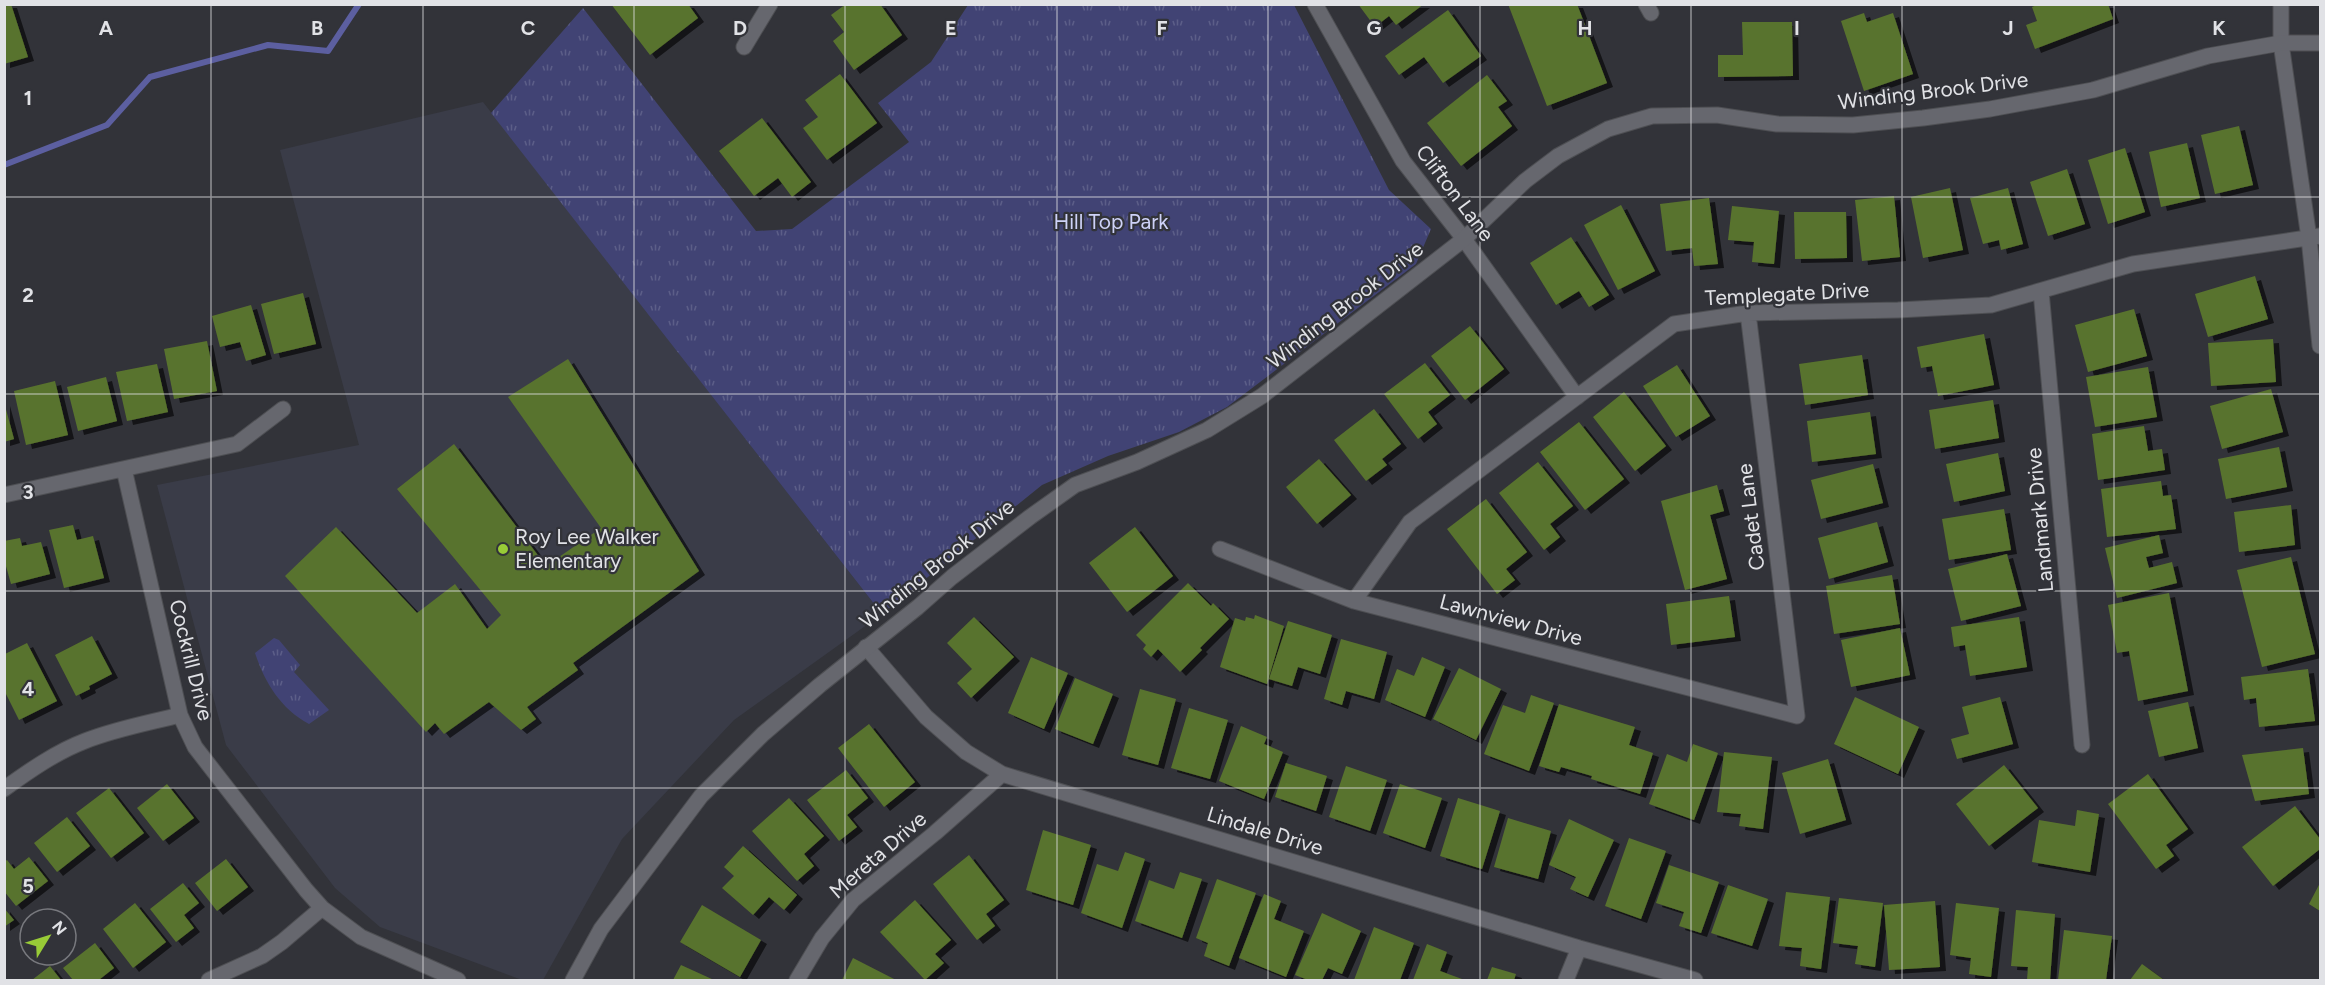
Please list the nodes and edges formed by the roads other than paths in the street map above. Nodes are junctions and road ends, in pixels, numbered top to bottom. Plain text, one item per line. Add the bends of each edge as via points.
1 (770, 4) edge
2 (1315, 4) edge
3 (2281, 4) edge
4 (2281, 43) junction
5 (2320, 43) edge
6 (744, 47) dead end
7 (2315, 237) edge
8 (1464, 239) junction
9 (2041, 291) junction
10 (1748, 313) junction
11 (2320, 346) edge
12 (1577, 397) junction
13 (283, 409) dead end
14 (124, 469) junction
15 (4, 495) edge
16 (1220, 549) dead end
17 (1354, 601) junction
18 (866, 647) junction
19 (180, 715) junction
20 (1797, 716) joint
21 (2082, 744) dead end
22 (1002, 774) junction
23 (4, 789) edge
24 (322, 908) junction
25 (1579, 948) junction
26 (209, 981) edge
27 (458, 981) edge
28 (573, 981) edge
29 (797, 981) edge
30 (1566, 981) edge
31 (1695, 981) edge

1 - 6 street
2 - 8 street, Clifton Lane via 1402,161
3 - 4 street
4 - 5 street, Winding Brook Drive
4 - 7 street
4 - 8 street, Winding Brook Drive via 2208,56 2093,90 1923,118 1853,125 1788,124 1717,115 1652,116 1608,129 1558,156 1525,181
7 - 9 street, Templegate Drive via 2133,264
7 - 11 street
8 - 12 street, Clifton Lane
8 - 18 street, Winding Brook Drive via 1253,401 1207,430 1066,491
9 - 10 street, Templegate Drive via 1991,305
9 - 21 street, Landmark Drive
10 - 12 street, Templegate Drive via 1674,324
10 - 20 street, Cadet Lane
12 - 17 street, Templegate Drive via 1410,522
13 - 14 street via 237,444
14 - 15 street
14 - 19 street, Cockrill Drive
16 - 17 street, Lawnview Drive
17 - 20 street, Lawnview Drive
18 - 22 street, Lindale Drive via 926,717 966,752
18 - 28 street, Winding Brook Drive via 763,734 701,796 601,929
19 - 23 street via 83,741
19 - 24 street, Cockrill Drive via 195,747
22 - 25 street, Lindale Drive
22 - 29 street, Mereta Drive via 853,900 822,938
24 - 26 street via 262,956
24 - 27 street, Cockrill Drive via 368,941
25 - 30 street
25 - 31 street, Lindale Drive

